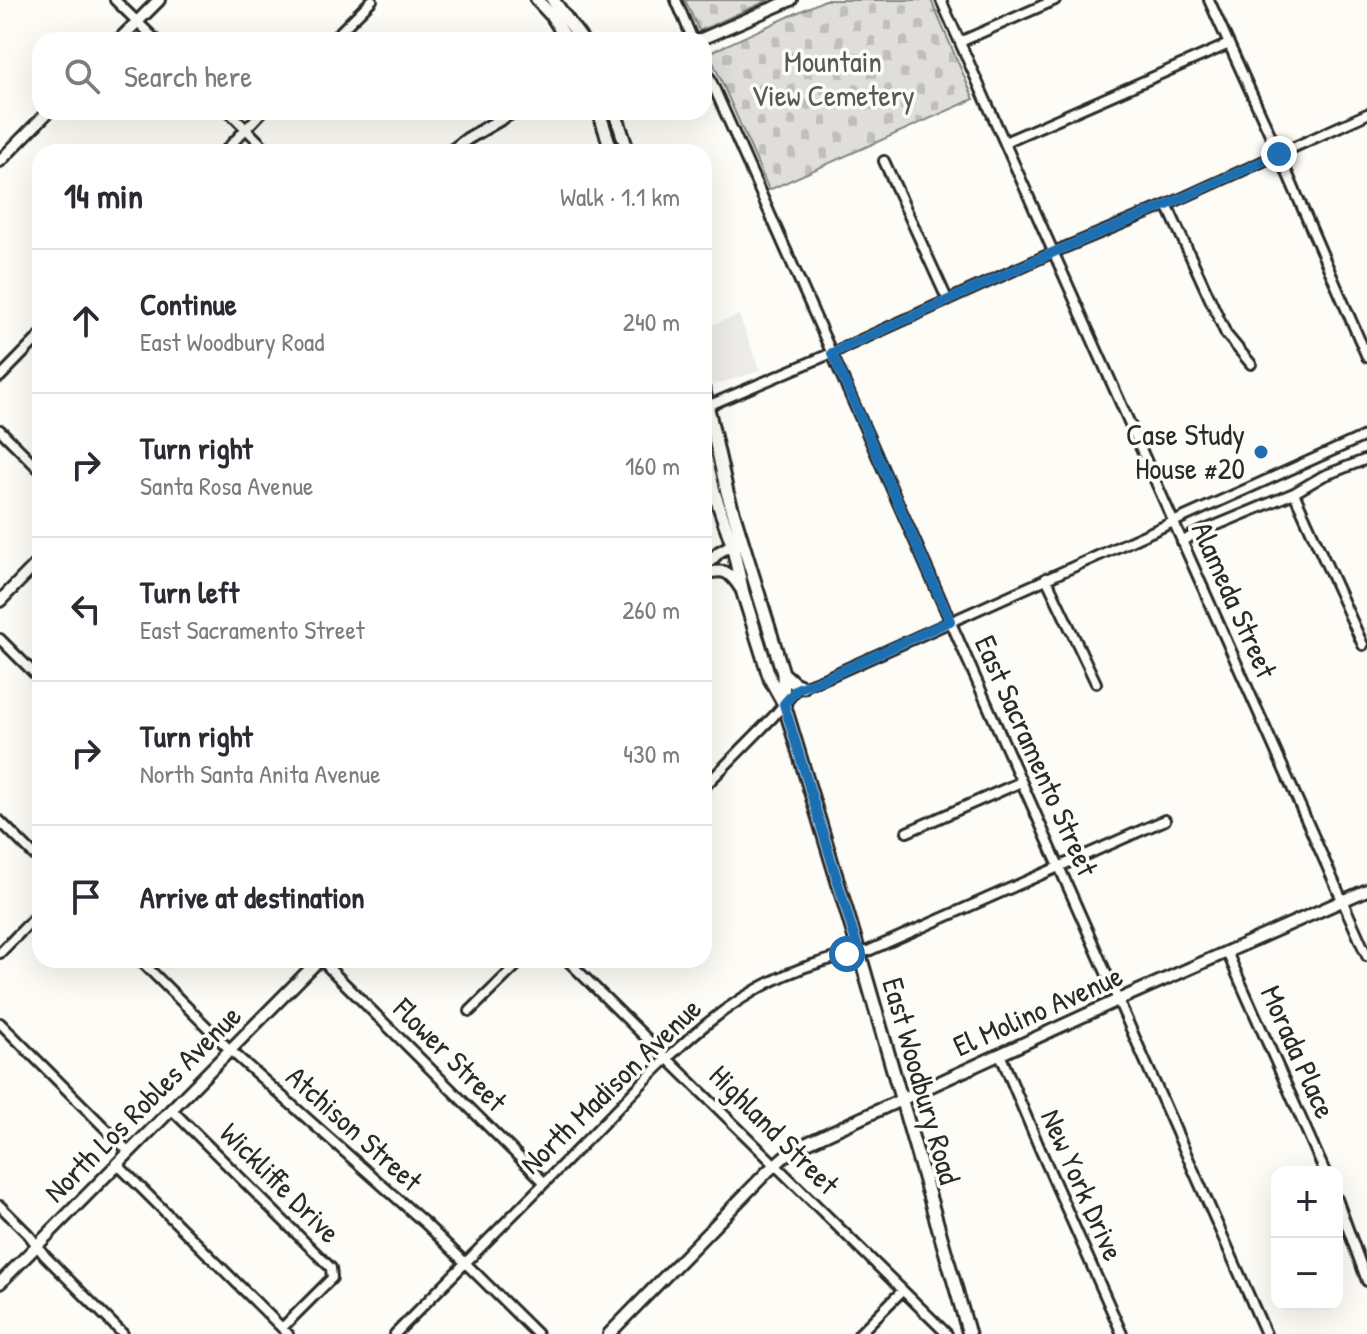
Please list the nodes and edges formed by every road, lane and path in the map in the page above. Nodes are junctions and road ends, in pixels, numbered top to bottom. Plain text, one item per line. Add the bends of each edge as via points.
1 (115, 0) edge
2 (159, 0) edge
3 (372, 0) edge
4 (537, 0) edge
5 (553, 0) edge
6 (676, 0) edge
7 (791, 0) edge
8 (941, 0) edge
9 (1055, 0) edge
10 (1209, 0) edge
11 (137, 22) junction
12 (127, 32) edge
13 (148, 32) edge
14 (340, 32) edge
15 (562, 32) edge
16 (576, 32) edge
17 (692, 32) edge
18 (712, 33) edge
19 (960, 42) junction
20 (1229, 44) junction
21 (712, 83) edge
22 (1367, 114) edge
23 (40, 120) edge
24 (237, 120) edge
25 (254, 120) edge
26 (499, 120) edge
27 (602, 120) edge
28 (618, 120) edge
29 (246, 129) junction
30 (1005, 142) junction
31 (232, 144) edge
32 (261, 144) edge
33 (460, 144) edge
34 (609, 144) edge
35 (625, 144) edge
36 (1279, 154) junction
37 (0, 161) edge
38 (884, 161) dead end
39 (1167, 205) junction
40 (1054, 252) junction
41 (948, 301) junction
42 (32, 344) edge
43 (832, 353) junction
44 (1367, 357) edge
45 (1251, 364) dead end
46 (0, 377) edge
47 (712, 404) edge
48 (0, 430) edge
49 (712, 431) edge
50 (1367, 435) edge
51 (1367, 459) edge
52 (32, 462) edge
53 (720, 464) junction
54 (712, 467) edge
55 (712, 483) edge
56 (1294, 493) junction
57 (1173, 522) junction
58 (737, 542) junction
59 (1182, 542) junction
60 (712, 559) edge
61 (32, 568) edge
62 (712, 572) edge
63 (1046, 578) junction
64 (743, 593) junction
65 (0, 601) edge
66 (950, 621) junction
67 (0, 639) edge
68 (1363, 645) dead end
69 (32, 671) edge
70 (783, 673) junction
71 (1096, 683) dead end
72 (803, 687) junction
73 (784, 704) junction
74 (712, 779) edge
75 (1021, 782) junction
76 (1165, 820) dead end
77 (0, 821) edge
78 (907, 832) dead end
79 (32, 853) edge
80 (1059, 867) junction
81 (1367, 890) edge
82 (1342, 901) junction
83 (32, 920) edge
84 (859, 952) junction
85 (1227, 952) junction
86 (0, 953) edge
87 (1367, 956) edge
88 (148, 968) edge
89 (313, 968) edge
90 (329, 968) edge
91 (514, 968) edge
92 (575, 968) edge
93 (1118, 1000) junction
94 (470, 1011) dead end
95 (0, 1023) edge
96 (230, 1050) junction
97 (1000, 1054) junction
98 (667, 1058) junction
99 (901, 1099) junction
100 (171, 1109) junction
101 (129, 1152) junction
102 (117, 1164) junction
103 (774, 1165) junction
104 (1322, 1166) edge
105 (544, 1182) junction
106 (0, 1206) edge
107 (1343, 1215) edge
108 (37, 1245) junction
109 (465, 1263) junction
110 (1367, 1281) edge
111 (0, 1283) edge
112 (902, 1291) junction
113 (285, 1331) edge
114 (123, 1334) edge
115 (395, 1334) edge
116 (537, 1334) edge
117 (609, 1334) edge
118 (859, 1334) edge
119 (947, 1334) edge
120 (969, 1334) edge
121 (1122, 1334) edge
122 (1266, 1334) edge

1 - 11 street
2 - 11 street
3 - 14 street
4 - 15 main road
5 - 16 main road
6 - 17 street
7 - 18 street
8 - 19 street, Alameda Street
9 - 19 street
10 - 20 street
11 - 12 street
11 - 13 street
19 - 30 street, Alameda Street
20 - 30 street
20 - 36 street
21 - 43 street, East Sacramento Street
22 - 36 street
23 - 37 street
24 - 29 street
25 - 29 street
26 - 33 street
27 - 34 main road
28 - 35 main road
29 - 31 street
29 - 32 street
30 - 40 street, Alameda Street
36 - 39 street
36 - 44 street
38 - 41 street
39 - 40 street
39 - 45 street via 1226,334
40 - 41 street
40 - 57 street, Alameda Street
41 - 43 street
42 - 46 street
43 - 47 street
43 - 66 street, East Sacramento Street
48 - 52 street
49 - 53 main road, East Woodbury Road
50 - 57 street
51 - 56 street
53 - 54 main road
53 - 58 main road, East Woodbury Road
55 - 58 main road, East Woodbury Road
56 - 59 street
56 - 68 street
57 - 59 street, Alameda Street
57 - 63 street
58 - 60 street
58 - 64 main road, East Woodbury Road
58 - 70 main road, East Woodbury Road
59 - 82 street, Alameda Street
61 - 65 street
62 - 64 street via 730,574
63 - 66 street
63 - 71 street
64 - 73 main road, East Woodbury Road via 770,679
66 - 72 street
66 - 75 street, East Sacramento Street
67 - 69 street
70 - 72 main road
70 - 73 main road, East Woodbury Road
72 - 73 street
73 - 74 street
73 - 84 main road, East Woodbury Road
75 - 78 street
75 - 80 street, East Sacramento Street
76 - 80 street, North Madison Avenue
77 - 79 street
80 - 84 street, North Madison Avenue
80 - 93 street, East Sacramento Street
81 - 82 street, El Molino Avenue
82 - 85 street, El Molino Avenue
82 - 87 street, Alameda Street
83 - 86 street
84 - 98 street, North Madison Avenue via 769,982 717,1014
84 - 99 main road, East Woodbury Road
85 - 93 street, El Molino Avenue
85 - 104 street, Morada Place
88 - 96 street, Atchison Street
89 - 96 street, North Los Robles Avenue
90 - 105 street, Flower Street
91 - 94 street
92 - 98 street, Highland Street
93 - 97 street, El Molino Avenue
93 - 122 street, East Sacramento Street
95 - 101 street
96 - 100 street, North Los Robles Avenue
96 - 109 street, Atchison Street
97 - 99 street, El Molino Avenue
97 - 121 street, New York Drive
98 - 103 street, Highland Street
98 - 105 street, North Madison Avenue
99 - 103 street, El Molino Avenue via 806,1142
99 - 120 main road, East Woodbury Road
100 - 101 street, North Los Robles Avenue
100 - 113 street, Wickliffe Drive via 331,1268 332,1278
101 - 102 street, North Los Robles Avenue
102 - 108 street, North Los Robles Avenue
102 - 113 street
103 - 112 street, Highland Street
103 - 117 street, El Molino Avenue
105 - 109 street, North Madison Avenue
106 - 108 street
107 - 110 street
108 - 111 street, North Los Robles Avenue
108 - 114 street
109 - 115 street, North Madison Avenue
109 - 116 street, Atchison Street
112 - 118 street
112 - 119 street, Highland Street

